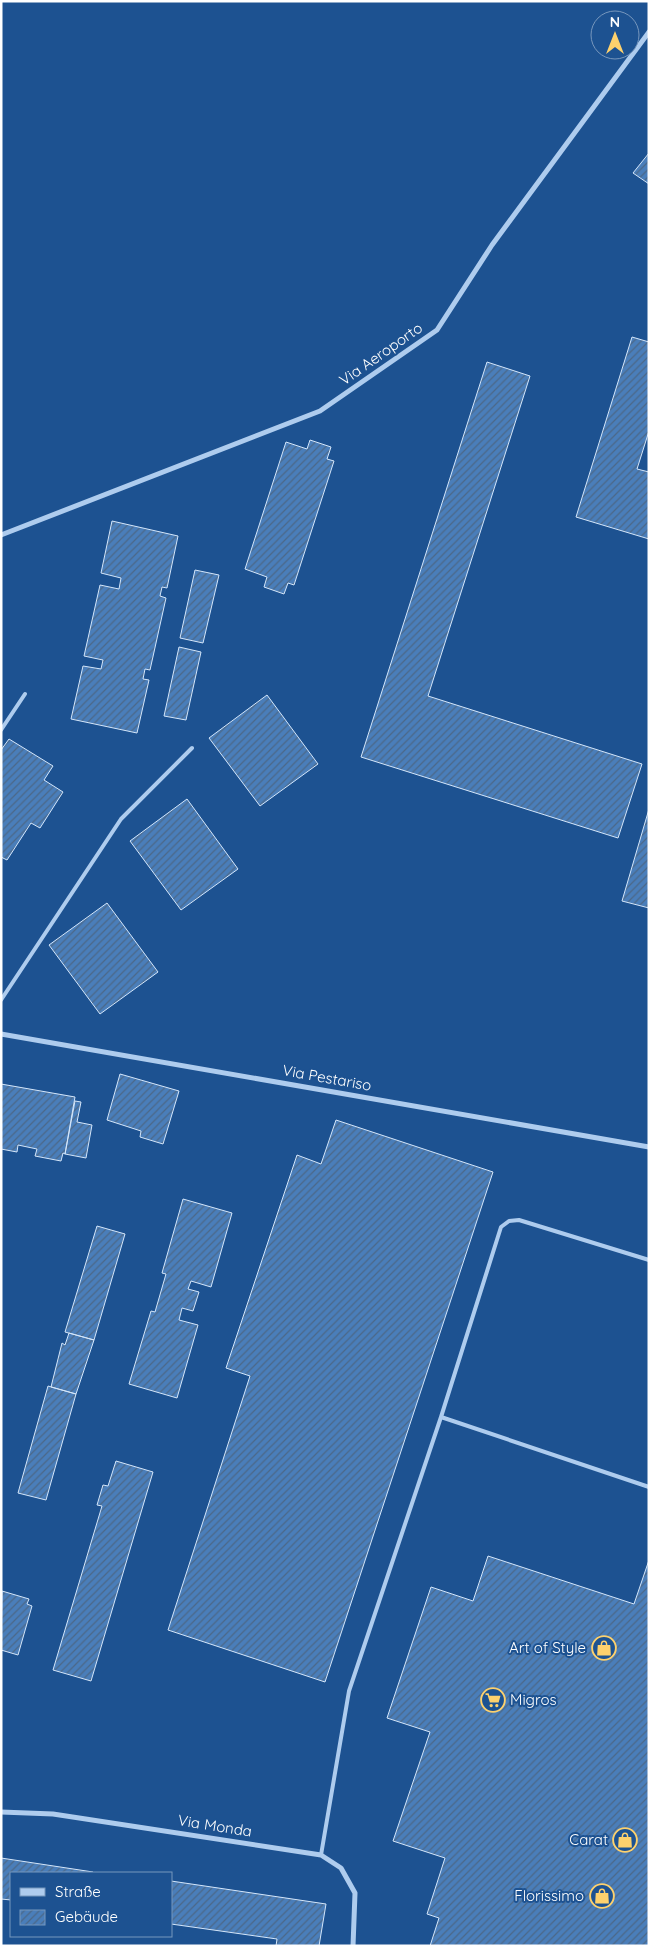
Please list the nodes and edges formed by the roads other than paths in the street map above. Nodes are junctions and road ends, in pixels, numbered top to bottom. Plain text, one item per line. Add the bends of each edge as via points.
1 (649, 32) edge
2 (1, 535) edge
3 (25, 694) dead end
4 (1, 730) edge
5 (192, 748) dead end
6 (1, 1000) edge
7 (1, 1034) edge
8 (649, 1147) edge
9 (649, 1260) edge
10 (440, 1416) junction
11 (649, 1487) edge
12 (1, 1812) edge
13 (321, 1855) junction
14 (353, 1946) edge

1 - 2 street, Via Aeroporto via 492,245 437,330 320,412
3 - 4 lane
5 - 6 lane via 121,819
7 - 8 street, Via Pestariso
9 - 10 lane via 519,1220 509,1221 499,1232
10 - 11 lane
10 - 13 lane via 349,1691
12 - 13 street, Via Monda via 53,1814
13 - 14 street, Via Monda via 341,1868 355,1893

